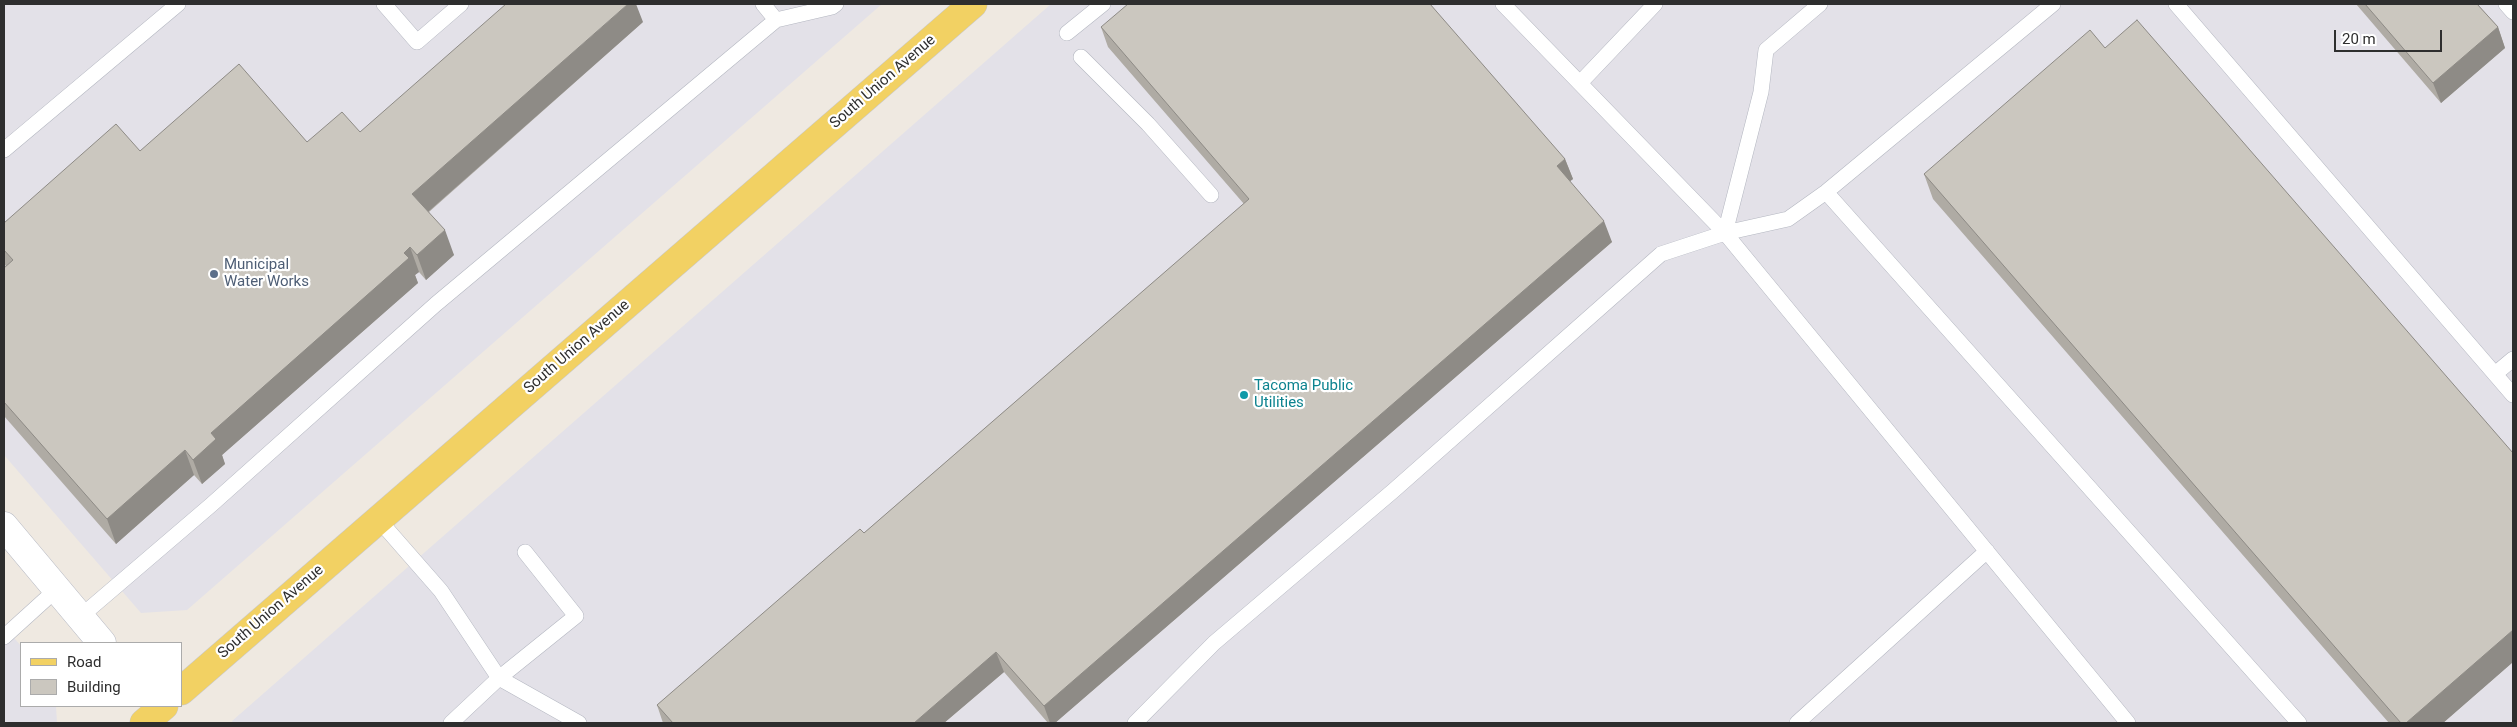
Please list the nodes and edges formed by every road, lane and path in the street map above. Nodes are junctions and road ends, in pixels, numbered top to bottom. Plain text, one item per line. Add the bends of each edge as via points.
1 (178, 4) edge
2 (384, 4) edge
3 (461, 4) edge
4 (763, 4) edge
5 (836, 4) edge
6 (973, 4) edge
7 (1103, 4) edge
8 (1505, 4) edge
9 (1655, 4) edge
10 (1820, 4) edge
11 (2053, 4) edge
12 (2176, 4) edge
13 (2506, 4) edge
14 (2513, 12) edge
15 (776, 20) junction
16 (1067, 33) dead end
17 (1081, 56) dead end
18 (1580, 82) junction
19 (4, 150) edge
20 (1826, 192) junction
21 (1211, 195) dead end
22 (1725, 233) junction
23 (2513, 358) edge
24 (2496, 374) junction
25 (2513, 395) edge
26 (378, 519) junction
27 (4, 526) edge
28 (1987, 551) junction
29 (525, 552) dead end
30 (58, 588) junction
31 (80, 616) junction
32 (4, 637) edge
33 (101, 642) edge
34 (499, 678) junction
35 (182, 690) edge
36 (451, 723) edge
37 (580, 723) edge
38 (1135, 723) edge
39 (1797, 723) edge
40 (2128, 723) edge
41 (2299, 723) edge

1 - 19 lane
2 - 3 lane via 417,42
4 - 15 lane
5 - 15 lane
6 - 26 main road, South Union Avenue
7 - 16 lane
8 - 18 lane
9 - 18 lane
10 - 22 lane via 1766,50 1761,92
11 - 20 lane
12 - 24 lane
13 - 14 lane
15 - 31 lane via 436,304 211,505
17 - 21 lane
18 - 22 lane
20 - 22 lane via 1788,219
20 - 41 lane
22 - 28 lane
22 - 38 lane via 1661,254 1394,491 1214,643
23 - 24 lane
24 - 25 lane
26 - 34 lane via 441,591
26 - 35 main road, South Union Avenue
27 - 30 street
28 - 39 lane
28 - 40 lane
29 - 34 lane via 576,616
30 - 31 street
30 - 32 lane
31 - 33 street
34 - 36 lane
34 - 37 lane

